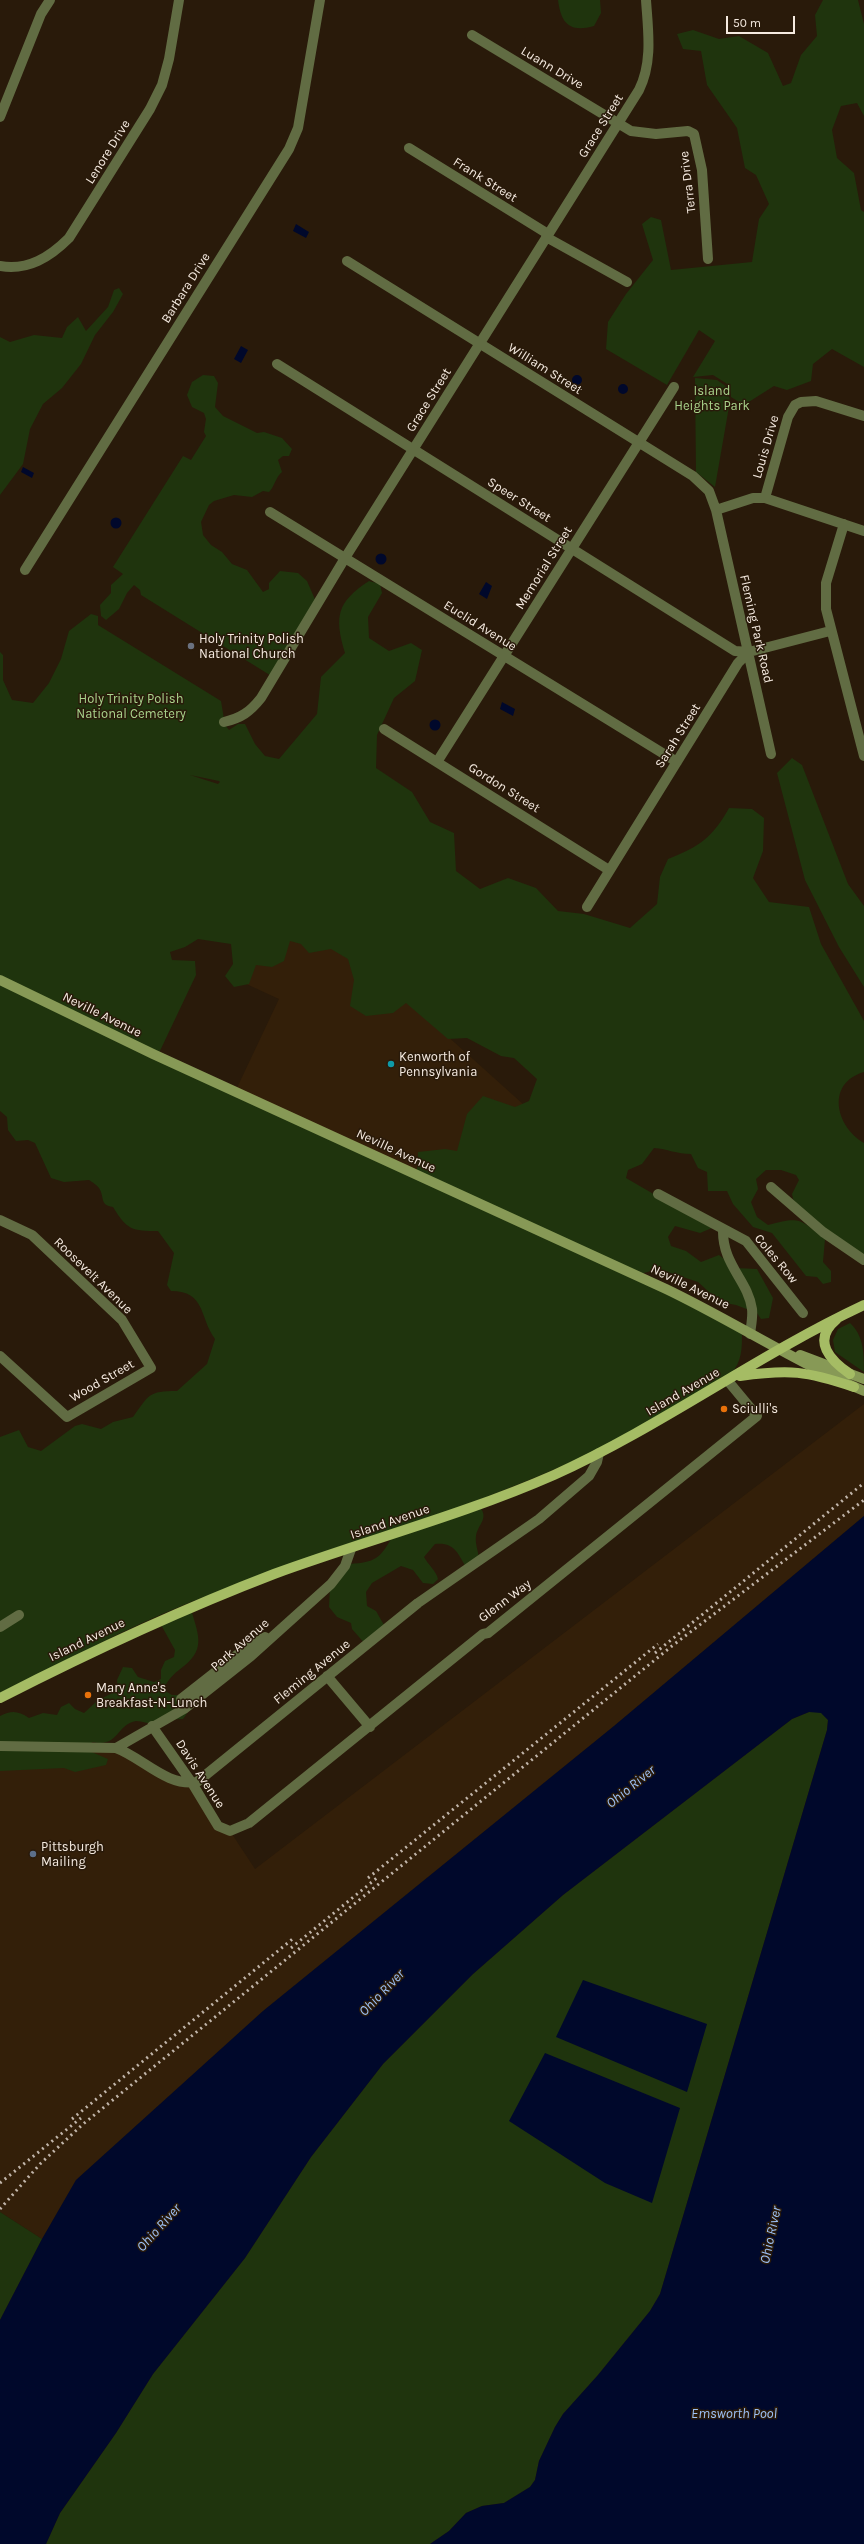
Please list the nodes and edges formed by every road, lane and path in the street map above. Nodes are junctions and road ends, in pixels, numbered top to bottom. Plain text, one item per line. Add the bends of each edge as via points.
1 (50, 0) edge
2 (179, 0) edge
3 (320, 0) edge
4 (646, 0) edge
5 (472, 35) dead end
6 (0, 117) edge
7 (618, 124) junction
8 (409, 148) dead end
9 (547, 236) junction
10 (708, 259) dead end
11 (347, 261) dead end
12 (0, 266) edge
13 (626, 282) dead end
14 (480, 344) junction
15 (277, 364) dead end
16 (674, 387) dead end
17 (864, 416) edge
18 (639, 442) junction
19 (413, 449) junction
20 (765, 498) junction
21 (716, 510) junction
22 (270, 512) dead end
23 (844, 524) junction
24 (864, 531) edge
25 (572, 549) junction
26 (345, 558) junction
27 (24, 570) dead end
28 (830, 631) junction
29 (749, 652) junction
30 (504, 656) junction
31 (224, 722) dead end
32 (384, 729) dead end
33 (771, 754) dead end
34 (864, 756) edge
35 (437, 762) junction
36 (677, 762) junction
37 (610, 870) junction
38 (587, 907) dead end
39 (0, 980) edge
40 (771, 1187) dead end
41 (658, 1194) dead end
42 (0, 1220) edge
43 (722, 1229) junction
44 (864, 1260) edge
45 (864, 1305) edge
46 (803, 1313) dead end
47 (843, 1315) junction
48 (750, 1334) junction
49 (778, 1351) junction
50 (0, 1356) edge
51 (151, 1368) joint
52 (850, 1374) junction
53 (732, 1378) junction
54 (864, 1379) edge
55 (854, 1387) junction
56 (864, 1391) edge
57 (599, 1453) junction
58 (351, 1549) junction
59 (19, 1615) dead end
60 (0, 1627) edge
61 (281, 1627) junction
62 (327, 1676) junction
63 (0, 1698) edge
64 (181, 1699) dead end
65 (152, 1726) junction
66 (370, 1727) junction
67 (0, 1746) edge
68 (116, 1748) junction
69 (192, 1783) junction
70 (230, 1831) joint

1 - 6 street via 41,14
2 - 12 street, Lenore Drive via 162,85 150,109 69,238 35,264 10,268
3 - 27 street, Barbara Drive via 298,128 289,149
4 - 7 street, Grace Street via 648,62 644,78
5 - 7 street, Luann Drive
7 - 9 street, Grace Street
7 - 10 street, Terra Drive via 644,134 688,131 694,134 702,170
8 - 9 street, Frank Street
9 - 13 street, Frank Street
9 - 14 street, Grace Street
11 - 14 street, William Street
14 - 18 street, William Street
14 - 19 street, Grace Street
15 - 19 street, Speer Street
16 - 18 street, Memorial Street
17 - 20 street, Louis Drive via 816,401 795,405 788,417
18 - 21 street, William Street via 702,483 709,491
18 - 25 street, Memorial Street
19 - 25 street, Speer Street
19 - 26 street, Grace Street
20 - 21 street via 753,498
20 - 23 street
21 - 29 street, Fleming Park Road
22 - 26 street, Euclid Avenue
23 - 24 street
23 - 28 street via 826,583 826,608
25 - 29 street, Speer Street via 735,651
25 - 30 street, Memorial Street
26 - 30 street, Euclid Avenue
26 - 31 street, Grace Street via 261,698 251,711 241,718
28 - 29 street
28 - 34 street
29 - 33 street, Fleming Park Road
29 - 36 street, Sarah Street via 738,663
30 - 35 street, Memorial Street
30 - 36 street, Euclid Avenue
32 - 35 street, Gordon Street
35 - 37 street, Gordon Street
36 - 37 street, Sarah Street
37 - 38 street, Sarah Street
39 - 48 street, Neville Avenue via 153,1054 666,1289 718,1314
40 - 44 street via 823,1232
41 - 43 street, Coles Row
42 - 51 street, Roosevelt Avenue via 32,1235 122,1320
43 - 46 street, Coles Row via 753,1247
43 - 48 street via 722,1243 726,1255 751,1305
45 - 47 main road, Island Avenue
47 - 49 main road, Island Avenue
47 - 52 main road via 832,1324 825,1344 832,1360
48 - 49 street, Neville Avenue
49 - 52 street via 800,1355
49 - 53 main road, Island Avenue
49 - 55 street, Neville Avenue
50 - 51 street, Wood Street via 67,1417
52 - 54 street
53 - 55 main road via 793,1371 817,1375
53 - 57 main road, Island Avenue
53 - 66 street, Glenn Way via 757,1416
55 - 56 street, Neville Avenue
57 - 58 main road, Island Avenue via 552,1476 471,1508
57 - 62 street, Fleming Avenue via 589,1476 539,1519 418,1603
58 - 61 street, Park Avenue via 345,1566 331,1584
58 - 63 main road, Island Avenue via 277,1573 179,1611
59 - 60 street
61 - 64 street, Park Avenue via 246,1648
61 - 65 street, Park Avenue via 252,1656 184,1709
62 - 66 street
62 - 69 street, Fleming Avenue via 203,1778
65 - 68 street, Park Avenue
65 - 69 street, Davis Avenue
66 - 70 street, Glenn Way via 266,1810
67 - 68 street
68 - 69 street via 168,1777
69 - 70 street, Davis Avenue via 218,1826

